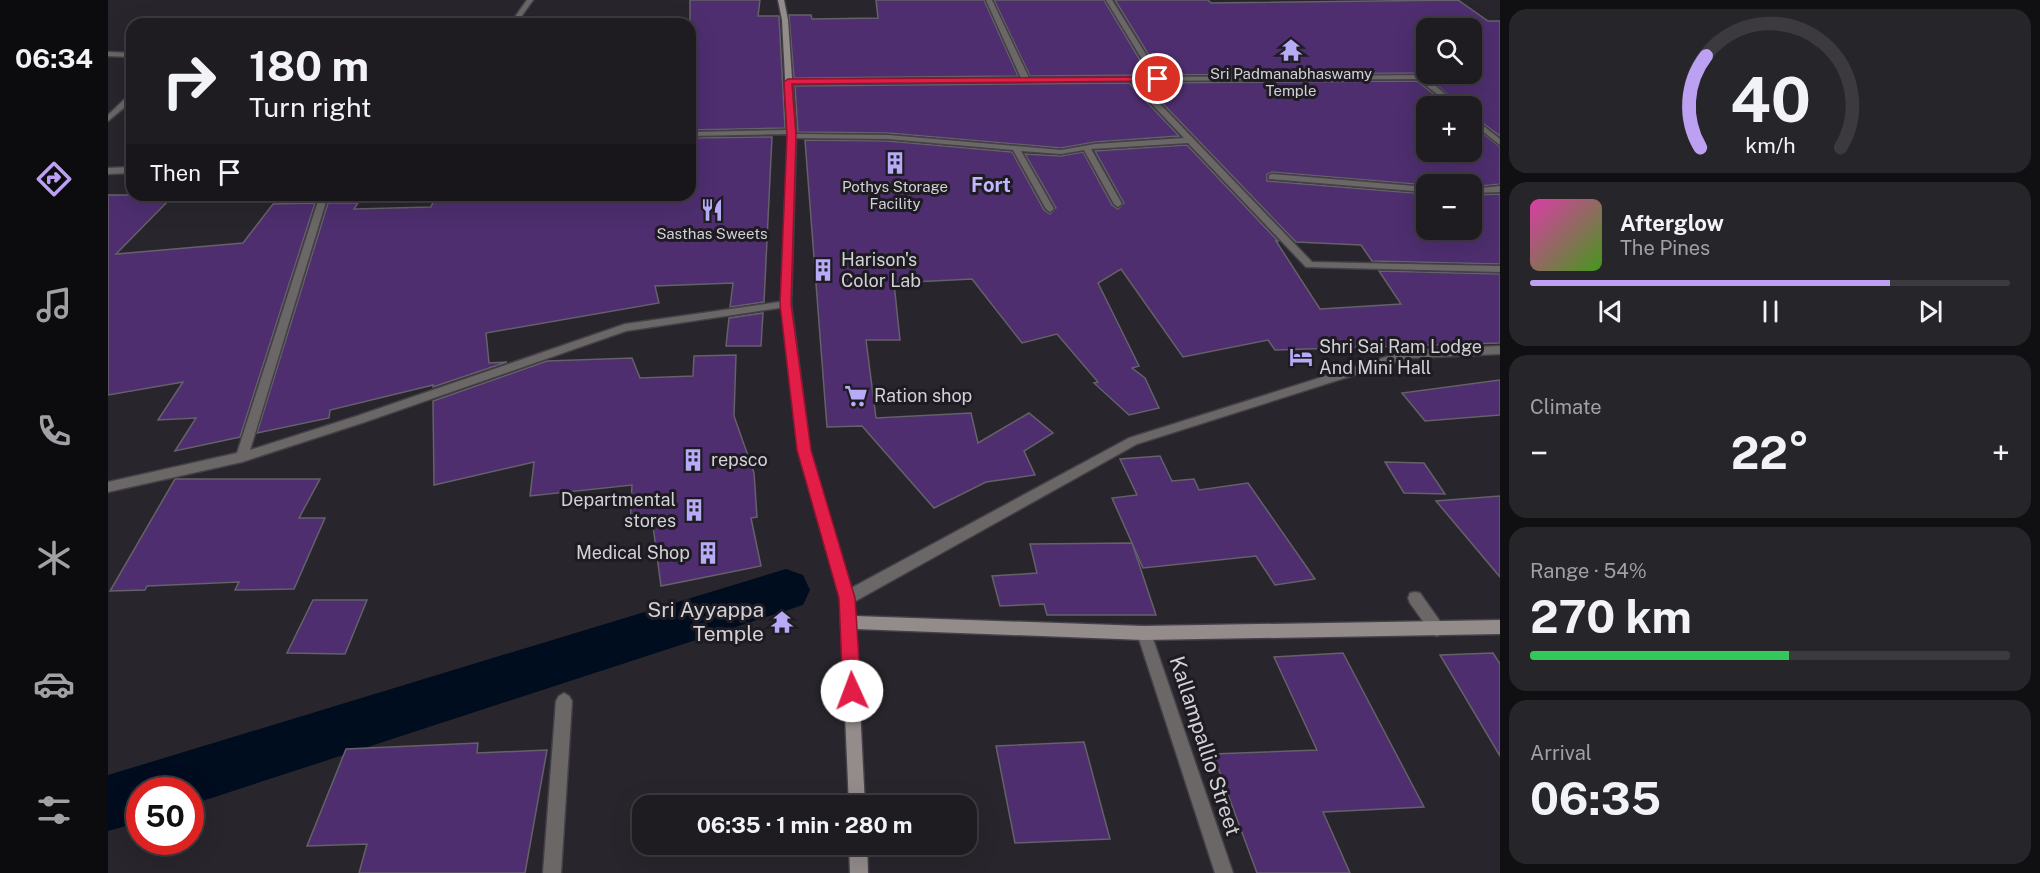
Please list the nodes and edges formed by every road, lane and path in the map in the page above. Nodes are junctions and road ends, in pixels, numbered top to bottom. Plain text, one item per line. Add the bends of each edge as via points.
1 (530, 0) edge
2 (781, 0) edge
3 (989, 0) edge
4 (1109, 0) edge
5 (517, 18) edge
6 (108, 54) edge
7 (126, 55) edge
8 (1132, 79) junction
9 (1158, 79) junction
10 (1026, 80) junction
11 (788, 82) junction
12 (1444, 96) edge
13 (126, 102) edge
14 (108, 119) edge
15 (1482, 128) edge
16 (696, 134) edge
17 (791, 134) junction
18 (1190, 140) junction
19 (1500, 143) edge
20 (1015, 147) junction
21 (1087, 149) junction
22 (126, 170) edge
23 (108, 171) edge
24 (1272, 177) dead end
25 (1416, 189) edge
26 (1500, 189) edge
27 (1482, 190) edge
28 (322, 201) edge
29 (1118, 204) dead end
30 (1050, 209) dead end
31 (1500, 269) edge
32 (786, 304) junction
33 (1500, 350) edge
34 (242, 457) junction
35 (108, 487) edge
36 (847, 598) junction
37 (1415, 598) dead end
38 (849, 622) junction
39 (1500, 627) edge
40 (1437, 629) junction
41 (1144, 633) junction
42 (564, 701) dead end
43 (856, 795) edge
44 (858, 855) edge
45 (552, 873) edge
46 (859, 873) edge
47 (1224, 873) edge

1 - 5 street
2 - 11 main road
3 - 10 street
4 - 9 street
6 - 7 street
8 - 9 street
8 - 10 street
8 - 18 street
9 - 12 street via 1420,77
10 - 11 street
11 - 17 main road
13 - 14 street
15 - 19 street
16 - 17 street
17 - 20 street
17 - 32 main road
18 - 21 street
18 - 31 street via 1308,265
20 - 21 street via 1061,152
20 - 30 street
21 - 29 street
22 - 23 street
24 - 25 street
26 - 27 street
28 - 34 street
32 - 34 street via 625,328
32 - 36 main road via 804,450
33 - 36 street via 1408,354 1133,441
34 - 35 street
36 - 38 main road
37 - 40 street
38 - 41 main road
38 - 43 main road
39 - 40 main road
40 - 41 main road
41 - 47 street, Kallampallio Street
42 - 45 street
44 - 46 main road

